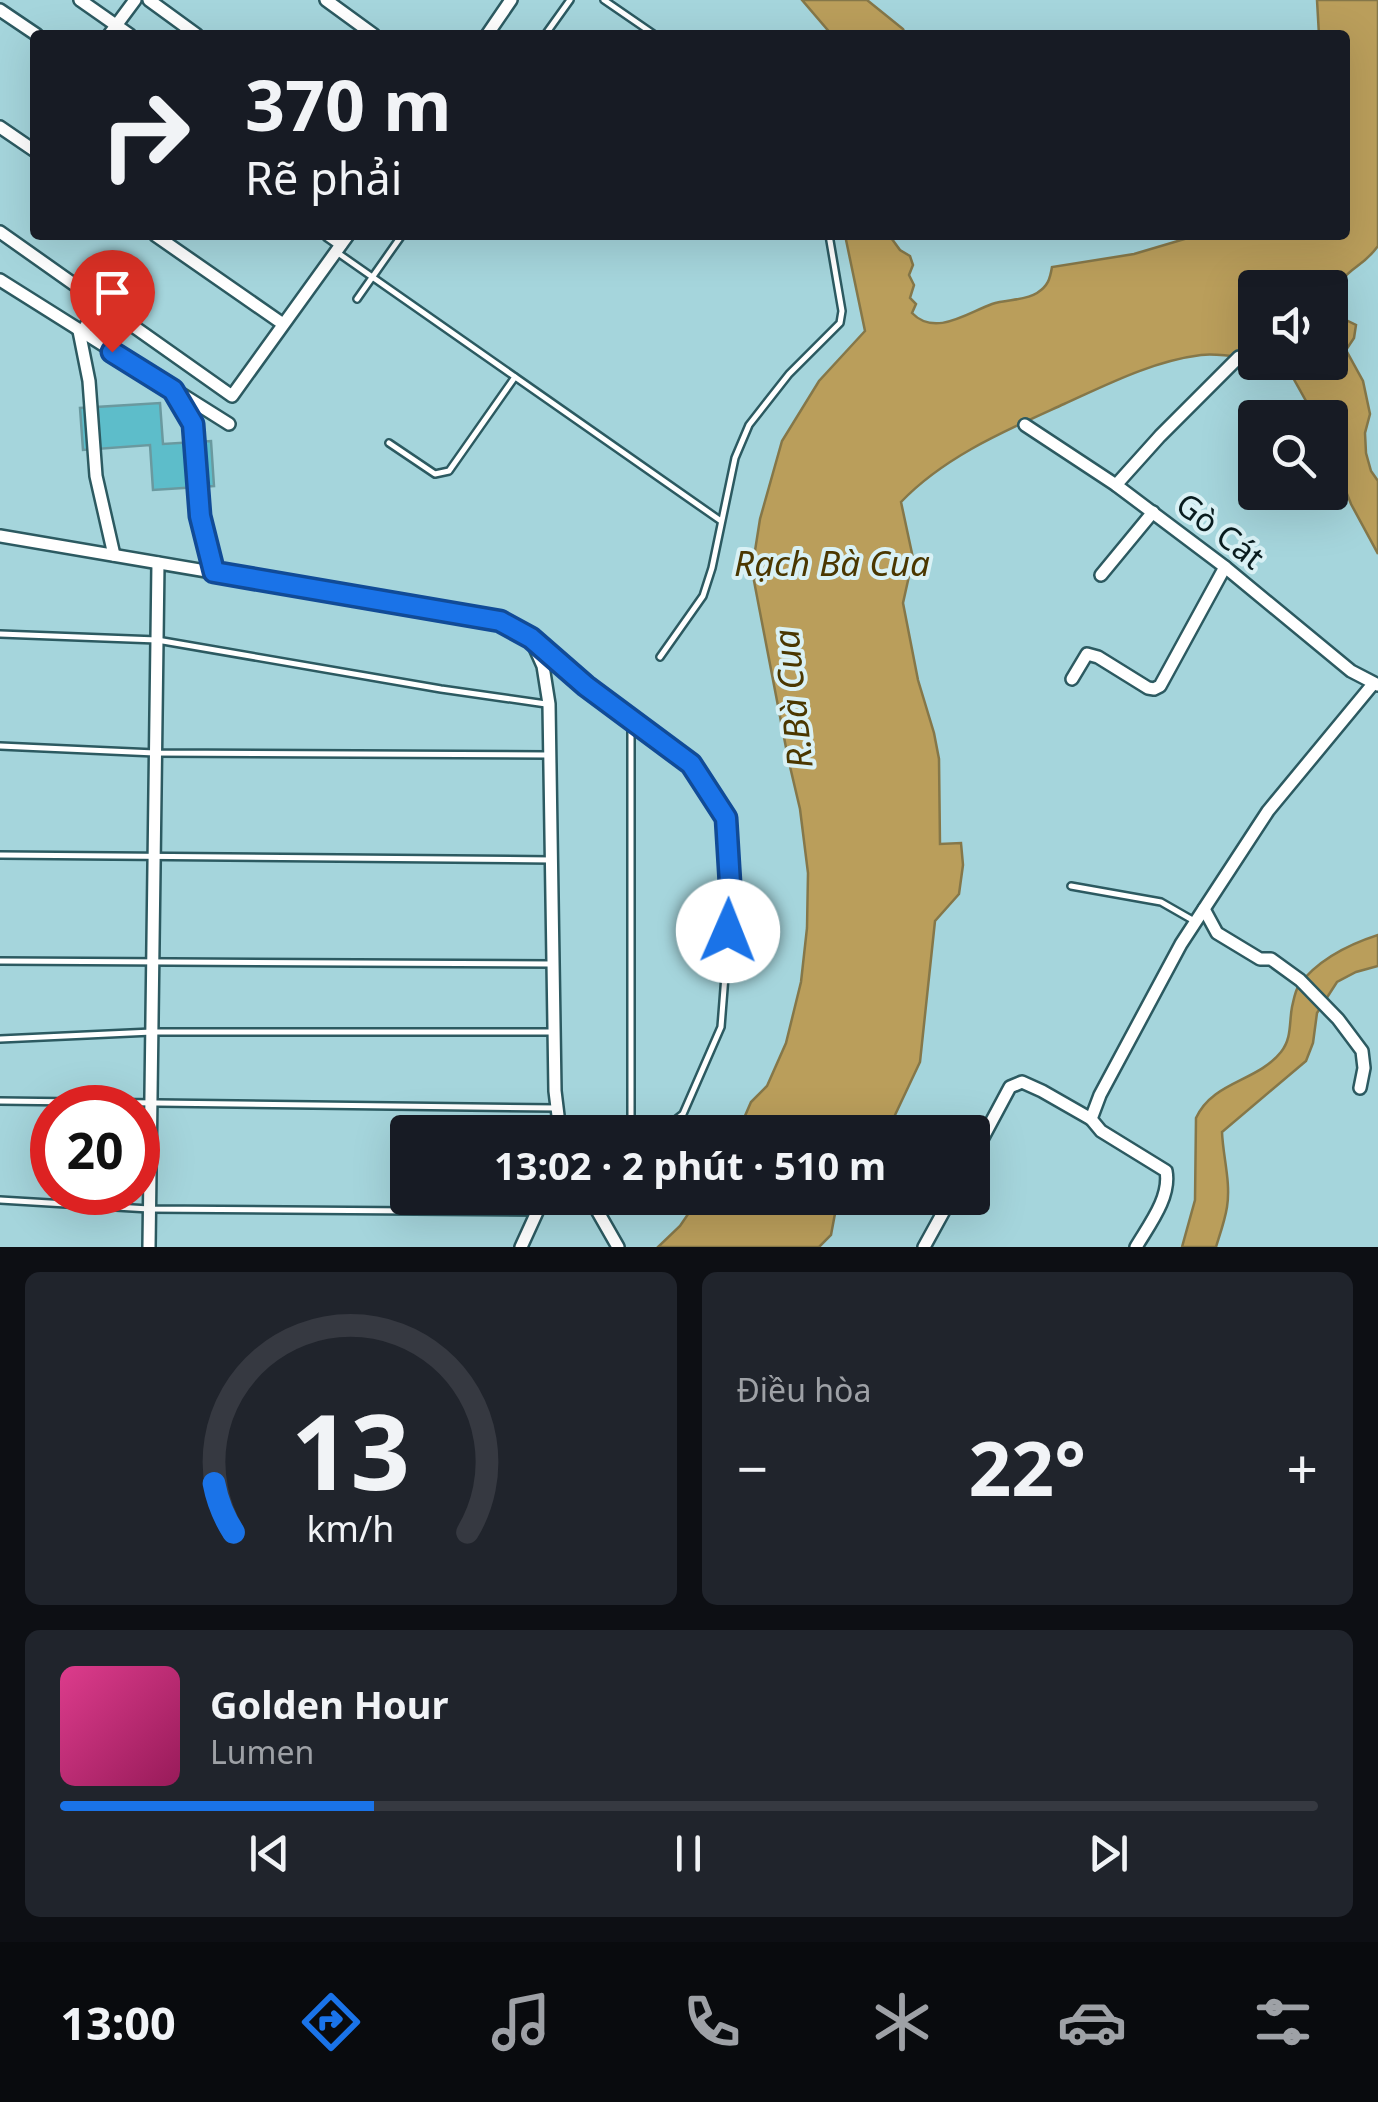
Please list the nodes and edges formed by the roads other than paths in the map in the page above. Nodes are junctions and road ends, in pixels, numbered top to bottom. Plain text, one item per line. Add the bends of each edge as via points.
1 (80, 0) edge
2 (135, 0) edge
3 (149, 0) edge
4 (326, 0) edge
5 (570, 0) edge
6 (604, 0) edge
7 (504, 3) edge
8 (0, 10) edge
9 (30, 30) edge
10 (113, 30) edge
11 (191, 30) edge
12 (367, 30) edge
13 (490, 30) edge
14 (549, 30) edge
15 (648, 30) edge
16 (0, 127) edge
17 (30, 143) edge
18 (0, 232) edge
19 (162, 240) edge
20 (398, 240) edge
21 (831, 240) edge
22 (342, 244) edge
23 (372, 277) junction
24 (0, 280) edge
25 (357, 299) dead end
26 (100, 303) junction
27 (283, 324) junction
28 (80, 332) junction
29 (1238, 359) edge
30 (516, 378) junction
31 (173, 390) junction
32 (228, 424) dead end
33 (1025, 425) dead end
34 (389, 443) dead end
35 (1116, 484) junction
36 (1153, 512) junction
37 (721, 521) junction
38 (0, 536) edge
39 (114, 556) junction
40 (158, 563) junction
41 (1225, 567) junction
42 (214, 572) junction
43 (1101, 576) dead end
44 (0, 634) edge
45 (531, 638) junction
46 (157, 640) junction
47 (660, 657) dead end
48 (1072, 679) dead end
49 (1376, 684) edge
50 (549, 704) junction
51 (631, 720) junction
52 (0, 746) edge
53 (155, 752) junction
54 (551, 755) junction
55 (0, 855) edge
56 (154, 856) junction
57 (553, 860) junction
58 (1070, 886) dead end
59 (1204, 909) junction
60 (1196, 922) junction
61 (152, 960) junction
62 (0, 961) edge
63 (553, 964) junction
64 (152, 1032) junction
65 (554, 1032) junction
66 (0, 1039) edge
67 (151, 1085) edge
68 (1360, 1088) dead end
69 (0, 1100) edge
70 (30, 1100) edge
71 (160, 1102) edge
72 (556, 1108) junction
73 (556, 1115) edge
74 (631, 1115) edge
75 (682, 1115) edge
76 (1091, 1120) junction
77 (990, 1124) edge
78 (0, 1200) edge
79 (30, 1202) edge
80 (160, 1209) edge
81 (390, 1211) edge
82 (149, 1215) edge
83 (537, 1215) edge
84 (600, 1215) edge
85 (942, 1215) edge
86 (149, 1247) edge
87 (522, 1247) edge
88 (618, 1247) edge
89 (924, 1247) edge
90 (1136, 1247) edge

1 - 10 street
2 - 10 street
3 - 11 street
4 - 12 street
5 - 14 lane
6 - 15 lane
7 - 13 street
8 - 9 street
16 - 17 street
18 - 26 street
19 - 27 street
20 - 23 lane
21 - 37 lane via 840,323 749,424
22 - 23 lane
22 - 27 street
23 - 25 lane
23 - 30 lane
24 - 28 street
26 - 27 street via 232,396
26 - 28 street
28 - 31 street
28 - 39 street via 96,476
29 - 35 street
30 - 34 lane via 449,471 435,474
30 - 37 lane
31 - 32 street
31 - 42 street via 193,424 200,516
33 - 35 street, Gò Cát
35 - 36 street, Gò Cát
36 - 41 street, Gò Cát
36 - 43 street
37 - 47 lane via 703,596
38 - 39 street
39 - 40 street
40 - 42 street
40 - 46 street
41 - 48 street via 1160,686 1148,688 1087,654
41 - 49 street, Gò Cát
42 - 45 street via 500,621
44 - 46 lane
45 - 50 street via 544,666
45 - 51 lane
46 - 50 lane
46 - 53 street
49 - 59 street via 1268,811
50 - 54 street
51 - 74 lane
51 - 75 lane via 691,764 726,818 731,900 721,1027
52 - 53 lane
53 - 54 lane
53 - 56 street
54 - 57 street
55 - 56 lane
56 - 57 lane
56 - 61 street
57 - 63 street
58 - 60 lane via 1162,902
59 - 60 street
59 - 68 street via 1217,933 1271,959 1338,1019 1362,1050
60 - 76 street
61 - 62 lane
61 - 63 lane
61 - 64 street
63 - 65 street
64 - 65 lane
64 - 66 lane
64 - 67 street
65 - 72 street
69 - 70 lane
71 - 72 lane
72 - 73 street
76 - 77 street via 1022,1082 1010,1087
76 - 90 street via 1166,1171 1160,1206
78 - 79 lane
80 - 81 lane
82 - 86 street
83 - 87 street
84 - 88 street
85 - 89 street

